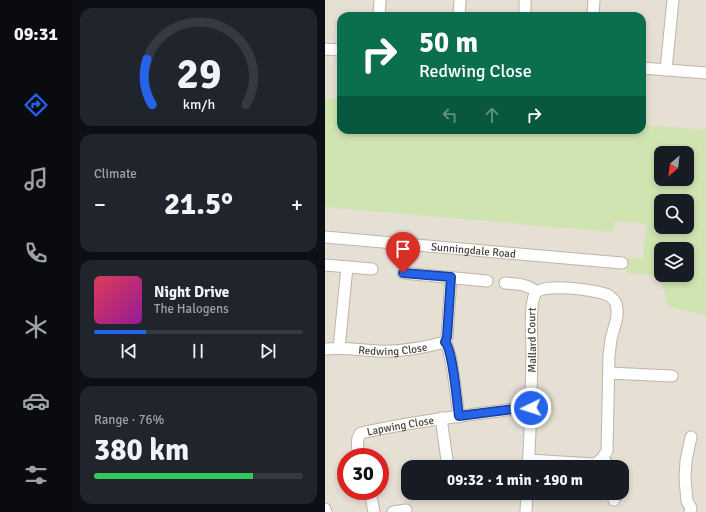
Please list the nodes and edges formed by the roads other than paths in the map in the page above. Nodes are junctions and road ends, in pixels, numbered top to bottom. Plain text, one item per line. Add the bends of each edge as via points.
1 (381, 0) edge
2 (460, 0) edge
3 (525, 0) edge
4 (594, 0) edge
5 (673, 0) edge
6 (380, 12) edge
7 (459, 12) edge
8 (525, 12) edge
9 (593, 12) edge
10 (325, 49) edge
11 (337, 50) edge
12 (646, 68) edge
13 (666, 70) junction
14 (706, 73) edge
15 (325, 237) edge
16 (622, 263) dead end
17 (325, 264) edge
18 (347, 267) junction
19 (372, 269) dead end
20 (403, 273) dead end
21 (451, 277) junction
22 (487, 281) dead end
23 (505, 283) dead end
24 (536, 292) junction
25 (445, 342) junction
26 (339, 348) junction
27 (325, 350) edge
28 (609, 373) junction
29 (672, 376) dead end
30 (531, 408) junction
31 (459, 416) junction
32 (441, 418) junction
33 (691, 437) dead end
34 (358, 448) edge
35 (602, 459) edge
36 (447, 460) edge
37 (529, 460) edge
38 (372, 500) edge
39 (527, 500) edge
40 (406, 510) dead end
41 (374, 512) edge
42 (393, 512) edge
43 (526, 512) edge
44 (690, 512) edge

1 - 6 street
2 - 7 street
3 - 8 street
4 - 9 street
5 - 13 street
10 - 11 street
12 - 13 street
13 - 14 street
15 - 16 street, Sunningdale Road
17 - 18 street
18 - 19 street
18 - 26 street
20 - 21 street
21 - 22 street
21 - 25 street
23 - 24 street, Mallard Court via 523,284
24 - 28 street, Mallard Court via 545,288 568,288 607,295 613,299 617,314 611,339
24 - 30 street, Mallard Court via 532,311
25 - 26 street, Redwing Close via 402,350
25 - 31 street via 448,345
26 - 27 street, Redwing Close
28 - 29 street
28 - 35 street, Mallard Court via 607,451
30 - 31 street, Lapwing Close
30 - 37 street, Mallard Court
31 - 32 street, Lapwing Close
32 - 34 street, Lapwing Close via 361,433 358,436
32 - 36 street, Lapwing Close
33 - 44 street via 685,479
38 - 41 street
39 - 43 street
40 - 42 street

